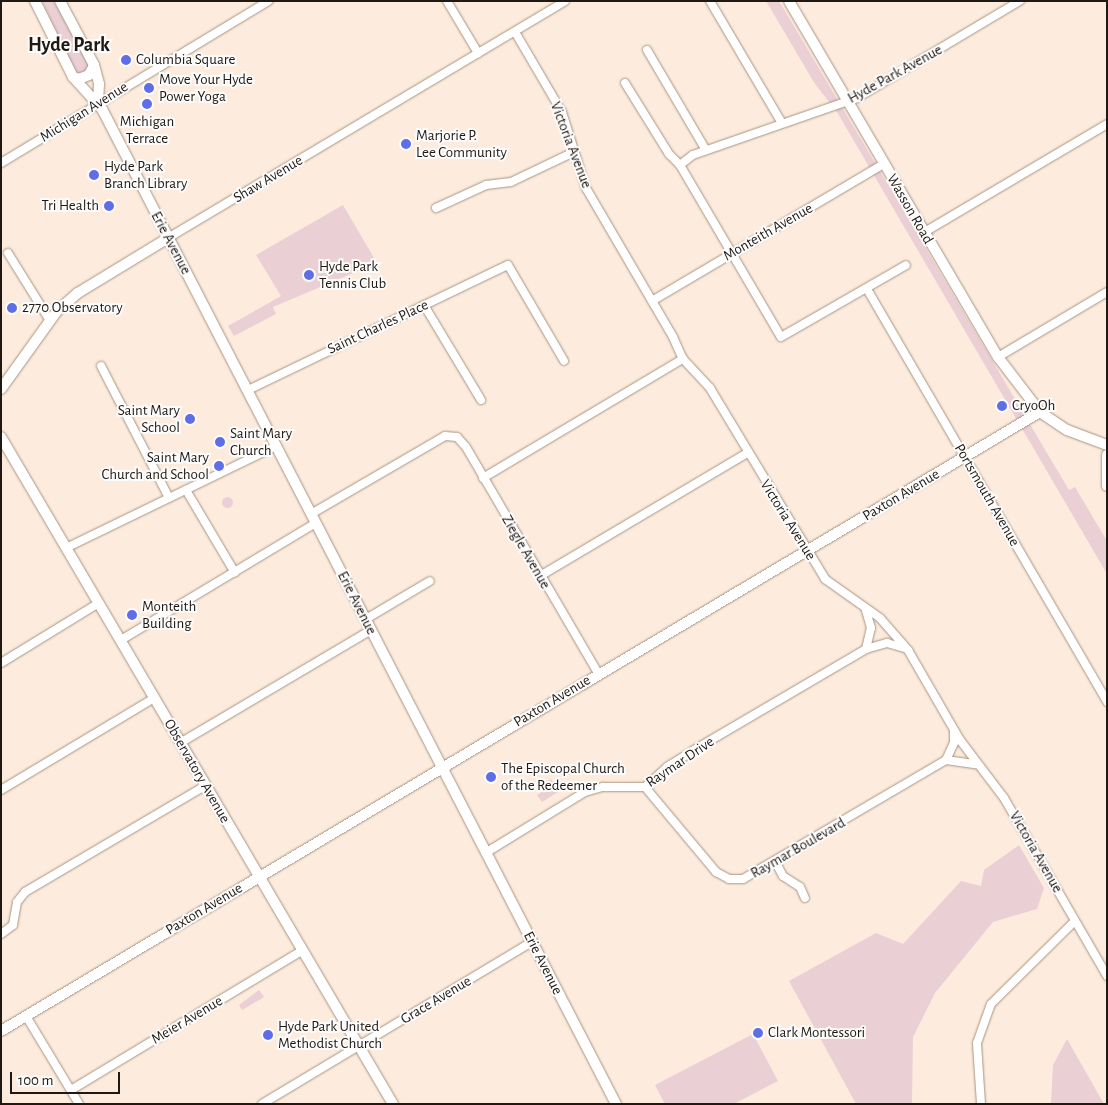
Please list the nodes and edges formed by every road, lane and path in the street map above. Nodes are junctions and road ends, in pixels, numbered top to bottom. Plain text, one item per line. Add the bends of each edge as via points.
1 (60, 1) edge
2 (270, 1) edge
3 (447, 1) edge
4 (565, 1) edge
5 (710, 1) edge
6 (789, 1) edge
7 (1020, 1) edge
8 (37, 3) edge
9 (515, 32) junction
10 (648, 50) dead end
11 (478, 53) junction
12 (94, 65) junction
13 (73, 77) junction
14 (624, 83) dead end
15 (847, 102) junction
16 (98, 103) junction
17 (782, 123) junction
18 (1107, 124) edge
19 (706, 150) junction
20 (574, 152) junction
21 (1, 162) edge
22 (884, 164) junction
23 (680, 165) junction
24 (436, 208) dead end
25 (923, 234) junction
26 (168, 238) junction
27 (8, 253) dead end
28 (732, 253) junction
29 (906, 265) dead end
30 (867, 289) junction
31 (1107, 292) edge
32 (652, 301) junction
33 (424, 305) junction
34 (49, 319) junction
35 (998, 357) junction
36 (683, 359) junction
37 (564, 361) dead end
38 (101, 366) dead end
39 (1, 390) edge
40 (248, 390) junction
41 (481, 400) dead end
42 (1040, 412) junction
43 (1, 437) edge
44 (1107, 445) edge
45 (276, 446) junction
46 (747, 453) junction
47 (1107, 455) edge
48 (965, 456) junction
49 (483, 478) junction
50 (1107, 486) edge
51 (186, 490) junction
52 (168, 498) junction
53 (314, 519) junction
54 (66, 548) junction
55 (806, 551) junction
56 (235, 573) junction
57 (540, 576) junction
58 (430, 581) dead end
59 (99, 604) junction
60 (866, 610) junction
61 (366, 619) junction
62 (371, 630) junction
63 (121, 640) junction
64 (866, 649) junction
65 (908, 650) junction
66 (1, 663) edge
67 (598, 673) junction
68 (154, 698) junction
69 (1107, 702) edge
70 (954, 729) junction
71 (180, 743) junction
72 (946, 760) junction
73 (978, 764) junction
74 (443, 767) junction
75 (204, 786) junction
76 (645, 787) junction
77 (1, 790) edge
78 (487, 852) junction
79 (775, 861) junction
80 (259, 876) junction
81 (805, 898) dead end
82 (1075, 922) junction
83 (1, 934) edge
84 (532, 942) junction
85 (303, 950) junction
86 (1107, 976) edge
87 (26, 1016) junction
88 (1, 1031) edge
89 (359, 1046) junction
90 (71, 1090) junction
91 (79, 1104) edge
92 (262, 1104) edge
93 (393, 1104) edge
94 (616, 1104) edge
95 (981, 1104) edge

1 - 12 street, Erie Avenue
2 - 16 street, Michigan Avenue
3 - 11 street
4 - 9 street, Shaw Avenue
5 - 17 street
6 - 15 street, Wasson Road
7 - 15 street, Hyde Park Avenue
8 - 13 street, Erie Avenue
9 - 11 street, Shaw Avenue
9 - 20 street, Victoria Avenue via 562,112
10 - 19 street
11 - 26 street, Shaw Avenue
12 - 13 street via 89,75 79,79
12 - 16 street, Erie Avenue via 99,84
13 - 16 street, Erie Avenue
14 - 23 street via 669,154
15 - 17 street, Hyde Park Avenue
15 - 22 street, Wasson Road
16 - 21 street, Michigan Avenue
16 - 26 street, Erie Avenue
17 - 19 street, Hyde Park Avenue
18 - 25 street
19 - 23 street, Hyde Park Avenue via 685,159
20 - 24 street via 510,182 486,186
20 - 32 street, Victoria Avenue via 586,188
22 - 25 street, Wasson Road
22 - 28 street, Monteith Avenue
23 - 28 street
25 - 35 street, Wasson Road
26 - 34 street, Shaw Avenue via 78,293
26 - 40 street, Erie Avenue
27 - 34 street
28 - 30 street via 781,337
28 - 32 street, Monteith Avenue
29 - 30 street
30 - 48 street, Portsmouth Avenue
31 - 35 street
32 - 36 street, Victoria Avenue
33 - 37 street, Saint Charles Place via 508,265
33 - 40 street, Saint Charles Place
33 - 41 street
34 - 39 street, Shaw Avenue
35 - 42 street, Wasson Road
36 - 46 street, Victoria Avenue via 710,388
36 - 49 street
38 - 52 street
40 - 45 street, Erie Avenue
42 - 44 street via 1067,430
42 - 48 street, Paxton Avenue
43 - 54 street, Observatory Avenue
45 - 51 street
45 - 53 street, Erie Avenue
46 - 55 street, Victoria Avenue
46 - 57 street
47 - 50 street
48 - 55 street, Paxton Avenue
48 - 69 street, Portsmouth Avenue
49 - 53 street, Ziegle Avenue via 462,441 450,435
49 - 57 street, Ziegle Avenue
51 - 52 street
51 - 56 street
52 - 54 street
53 - 56 street
53 - 61 street, Erie Avenue
54 - 59 street, Observatory Avenue
55 - 60 street, Victoria Avenue via 825,579
55 - 67 street, Paxton Avenue
56 - 63 street
57 - 67 street, Ziegle Avenue
58 - 61 street
59 - 63 street, Observatory Avenue
59 - 66 street
60 - 64 street via 871,628
60 - 65 street, Victoria Avenue via 890,628
61 - 62 street, Erie Avenue
62 - 71 street
62 - 74 street, Erie Avenue
63 - 68 street, Observatory Avenue
64 - 65 street, Raymar Drive via 887,643
64 - 76 street, Raymar Drive via 694,750 667,767
65 - 70 street, Victoria Avenue
67 - 74 street, Paxton Avenue
68 - 71 street, Observatory Avenue
68 - 77 street
70 - 72 street via 954,743
70 - 73 street, Victoria Avenue
71 - 75 street, Observatory Avenue
72 - 73 street
72 - 79 street, Raymar Boulevard
73 - 82 street, Victoria Avenue via 1004,798
74 - 78 street, Erie Avenue
74 - 80 street, Paxton Avenue
75 - 80 street, Observatory Avenue
75 - 83 street via 25,892 17,902 13,925
76 - 78 street, Raymar Drive via 603,787 585,792
76 - 79 street, Raymar Boulevard via 722,877 743,879
78 - 84 street, Erie Avenue
79 - 81 street via 784,876 800,887
80 - 85 street, Observatory Avenue
80 - 87 street, Paxton Avenue
82 - 86 street, Victoria Avenue
82 - 95 street via 991,1004 977,1043
84 - 89 street, Grace Avenue
84 - 94 street, Erie Avenue
85 - 89 street, Observatory Avenue
85 - 90 street, Meier Avenue
87 - 88 street, Paxton Avenue
87 - 90 street
89 - 92 street, Grace Avenue
89 - 93 street, Observatory Avenue
90 - 91 street

